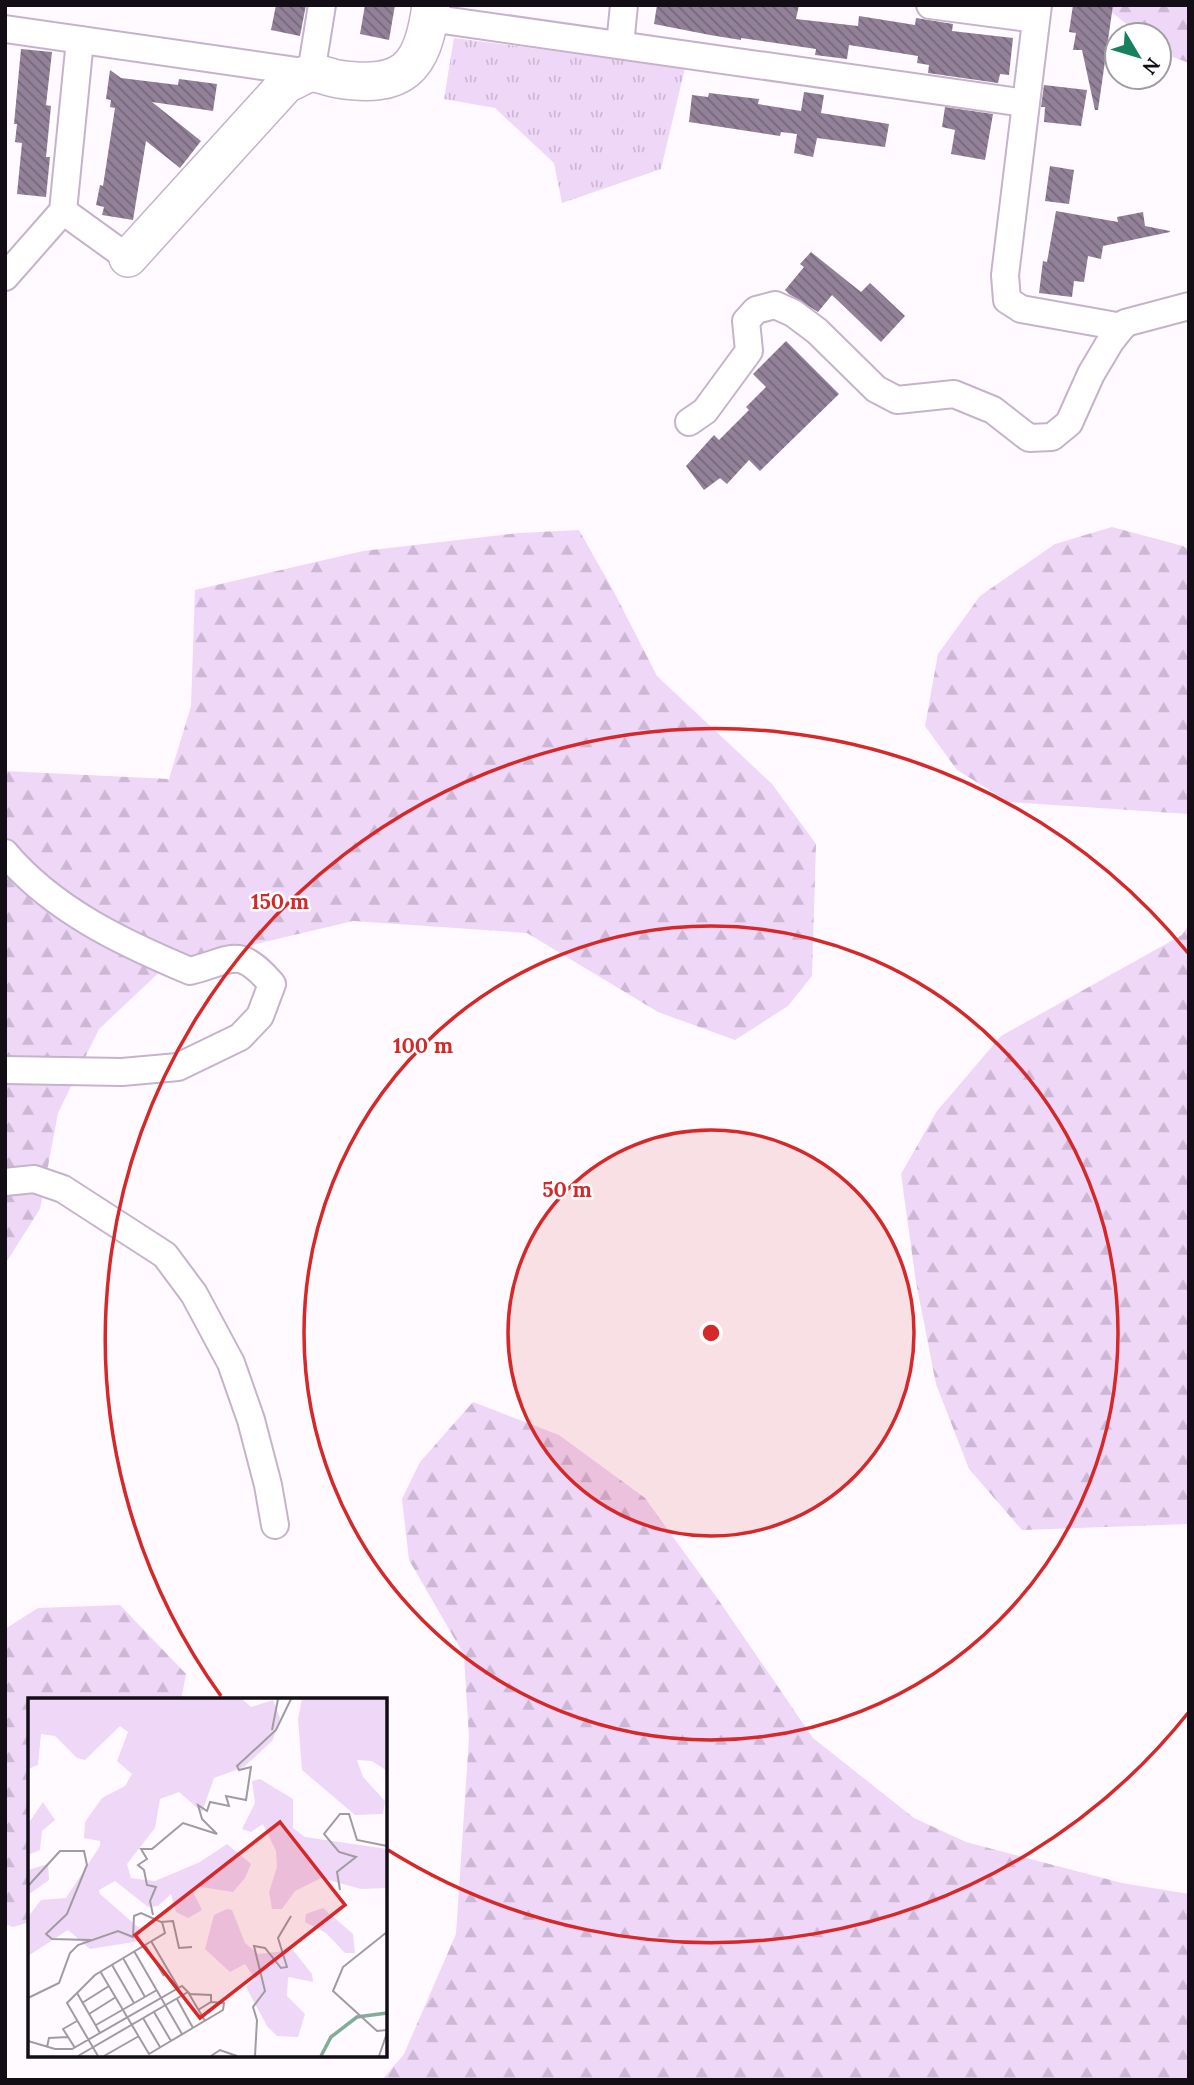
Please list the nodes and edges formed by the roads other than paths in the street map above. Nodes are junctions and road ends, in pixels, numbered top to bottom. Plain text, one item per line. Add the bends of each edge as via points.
1 (322, 5) edge
2 (624, 5) edge
3 (930, 5) edge
4 (430, 12) edge
5 (1037, 12) edge
6 (5, 29) edge
7 (80, 40) junction
8 (620, 45) junction
9 (311, 73) junction
10 (1026, 103) junction
11 (63, 211) junction
12 (128, 258) joint
13 (5, 277) edge
14 (1189, 306) edge
15 (1122, 327) junction
16 (689, 422) dead end
17 (5, 853) edge
18 (5, 1070) edge
19 (5, 1182) edge
20 (275, 1525) dead end

1 - 9 street
2 - 8 street
3 - 5 street
4 - 8 street
4 - 9 street via 416,60 401,76 381,82
5 - 10 street
6 - 7 street
7 - 9 street
7 - 11 street
8 - 10 street
9 - 12 street via 286,84
10 - 15 street via 1005,275 1007,300 1021,309
11 - 12 street
11 - 13 street
14 - 15 street
15 - 16 street via 1091,374 1069,423 1052,437 1029,438 993,410 954,394 897,400 876,389 817,331 775,305 757,310 746,321 749,351 705,411
17 - 18 street via 33,882 133,947 190,971 232,957 254,964 272,984 260,1016 240,1037 178,1067 122,1072
19 - 20 street via 34,1179 63,1189 165,1255 194,1294 231,1363 251,1420

